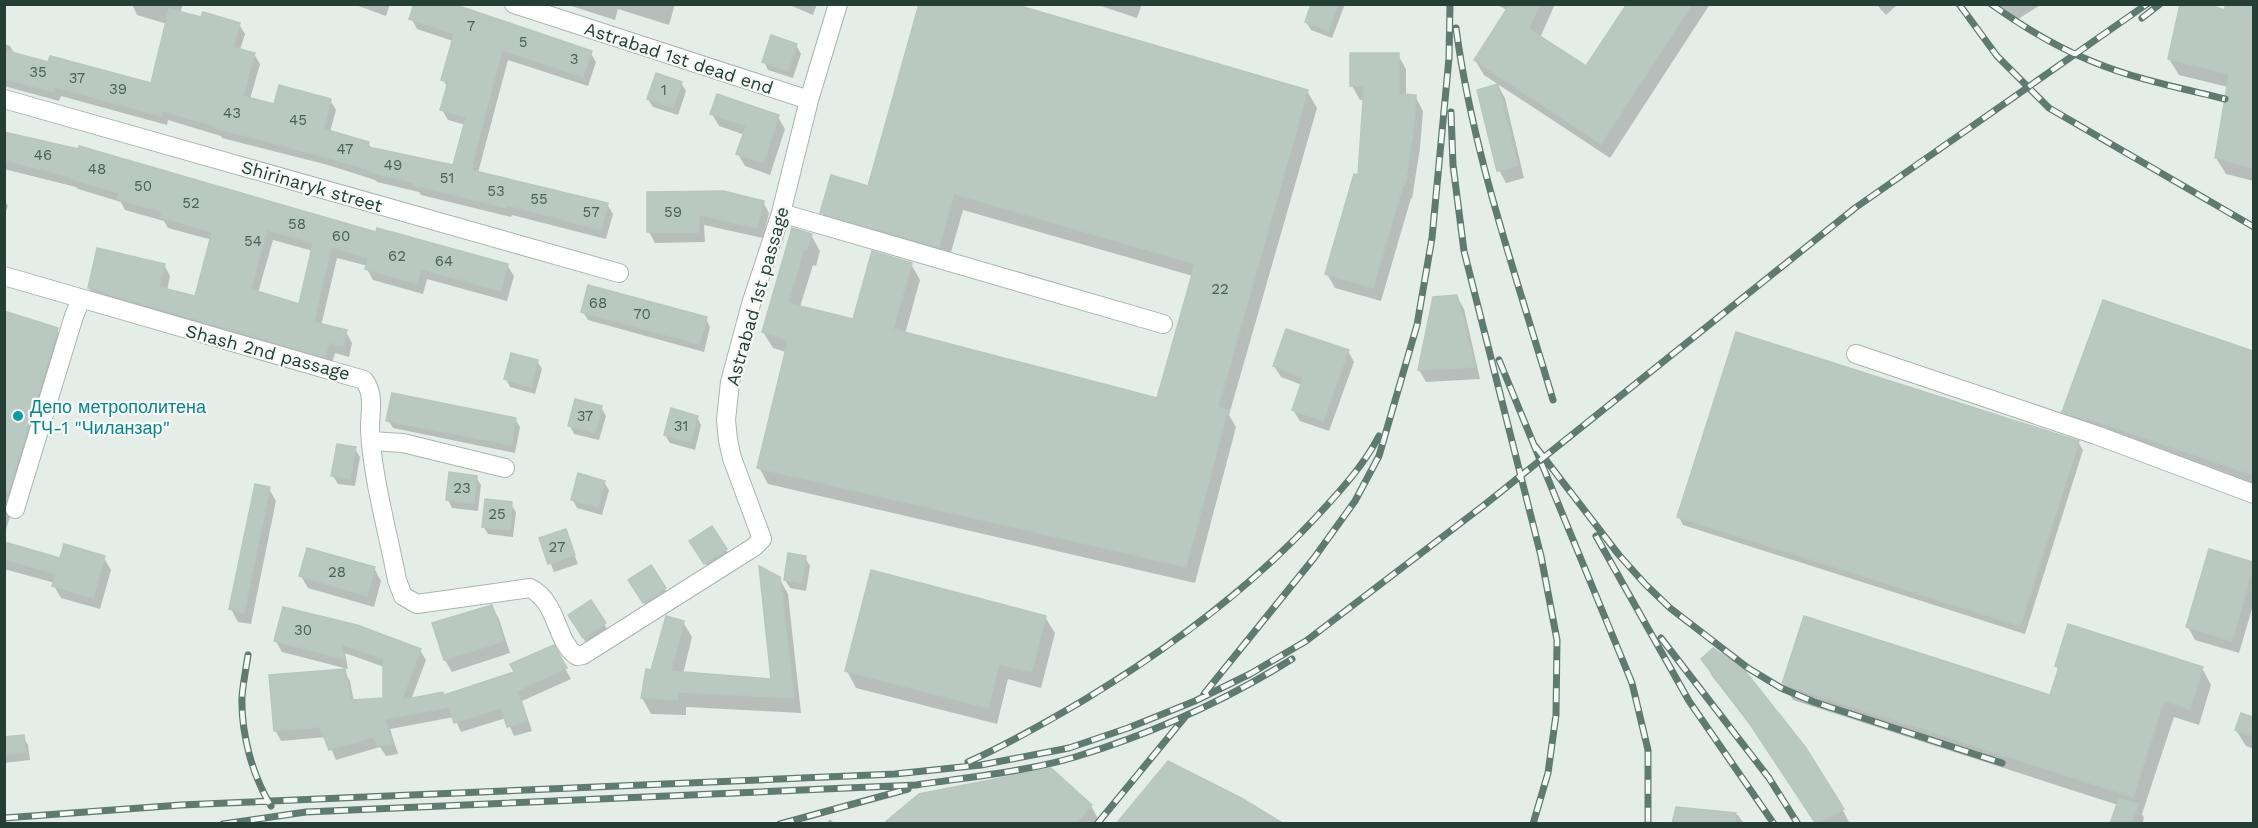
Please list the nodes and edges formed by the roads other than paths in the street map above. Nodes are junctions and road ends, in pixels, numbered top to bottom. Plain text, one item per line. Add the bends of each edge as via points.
1 (514, 4) edge
2 (838, 4) edge
3 (4, 99) edge
4 (809, 100) junction
5 (781, 213) junction
6 (619, 273) dead end
7 (4, 276) edge
8 (81, 299) junction
9 (1163, 324) dead end
10 (1856, 354) dead end
11 (371, 441) junction
12 (505, 468) dead end
13 (2253, 494) edge
14 (15, 509) dead end
15 (569, 649) joint

1 - 4 street, Astrabad 1st dead end
2 - 4 street, Astrabad 1st passage
3 - 6 street, Shirinaryk street
4 - 5 street, Astrabad 1st passage
5 - 9 street
5 - 15 street, Astrabad 1st passage via 730,382 726,420 732,458 762,538 754,547 591,652 577,656
7 - 8 street, Shash 2nd passage
8 - 11 street, Shash 2nd passage via 360,377 371,392
8 - 14 street
10 - 13 street via 2096,435
11 - 12 street via 403,443
11 - 15 street, Shash 2nd passage via 397,580 404,596 417,604 530,588 548,603

